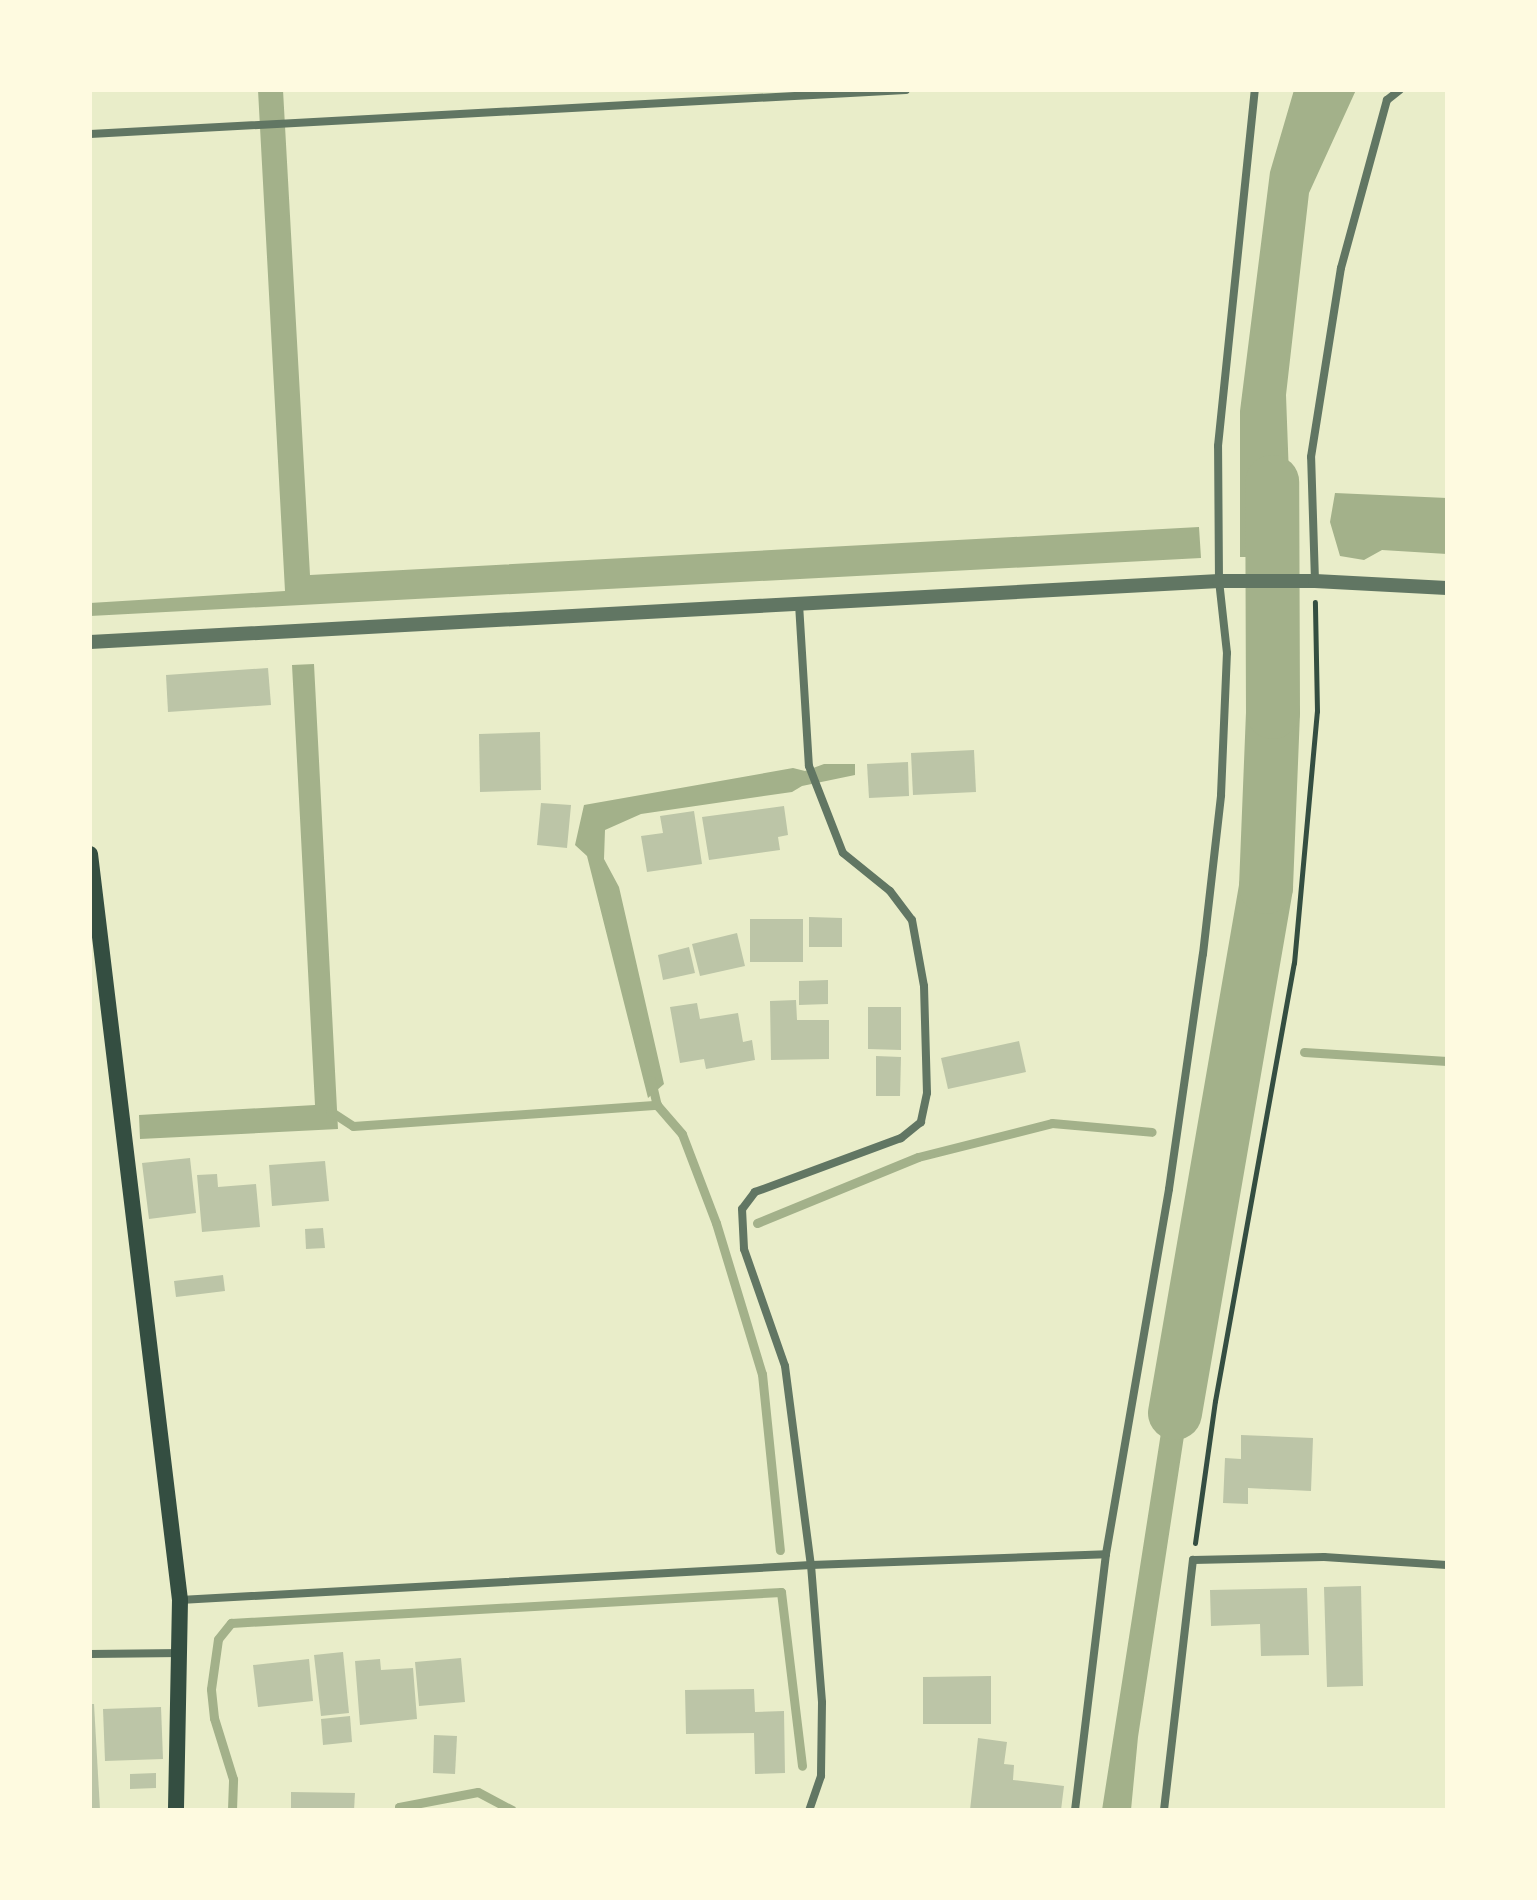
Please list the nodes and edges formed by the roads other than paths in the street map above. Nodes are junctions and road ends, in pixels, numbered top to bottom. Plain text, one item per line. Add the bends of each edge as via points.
1 (906, 90) edge
2 (1255, 90) edge
3 (1400, 90) edge
4 (90, 134) edge
5 (1219, 581) junction
6 (1315, 581) junction
7 (1447, 588) edge
8 (799, 604) junction
9 (90, 642) edge
10 (90, 854) edge
11 (1106, 1554) junction
12 (811, 1565) junction
13 (1447, 1565) edge
14 (180, 1600) junction
15 (182, 1653) junction
16 (90, 1654) edge
17 (176, 1810) edge
18 (809, 1810) edge
19 (1075, 1810) edge
20 (1164, 1810) edge

1 - 4 street
2 - 5 street via 1218,446
3 - 6 street via 1387,100 1341,268 1311,457
5 - 6 street
5 - 8 street
5 - 11 street via 1227,653 1221,795 1203,954
6 - 7 street
8 - 9 street
8 - 12 street via 809,766 843,853 890,891 912,920 924,986 927,1093 921,1122 901,1138 755,1192 742,1209 744,1249 785,1366
10 - 14 main road
11 - 12 street
11 - 19 street
12 - 14 street
12 - 18 street via 822,1703 821,1776
13 - 20 street via 1324,1557 1193,1560
14 - 15 main road
15 - 16 street
15 - 17 main road

